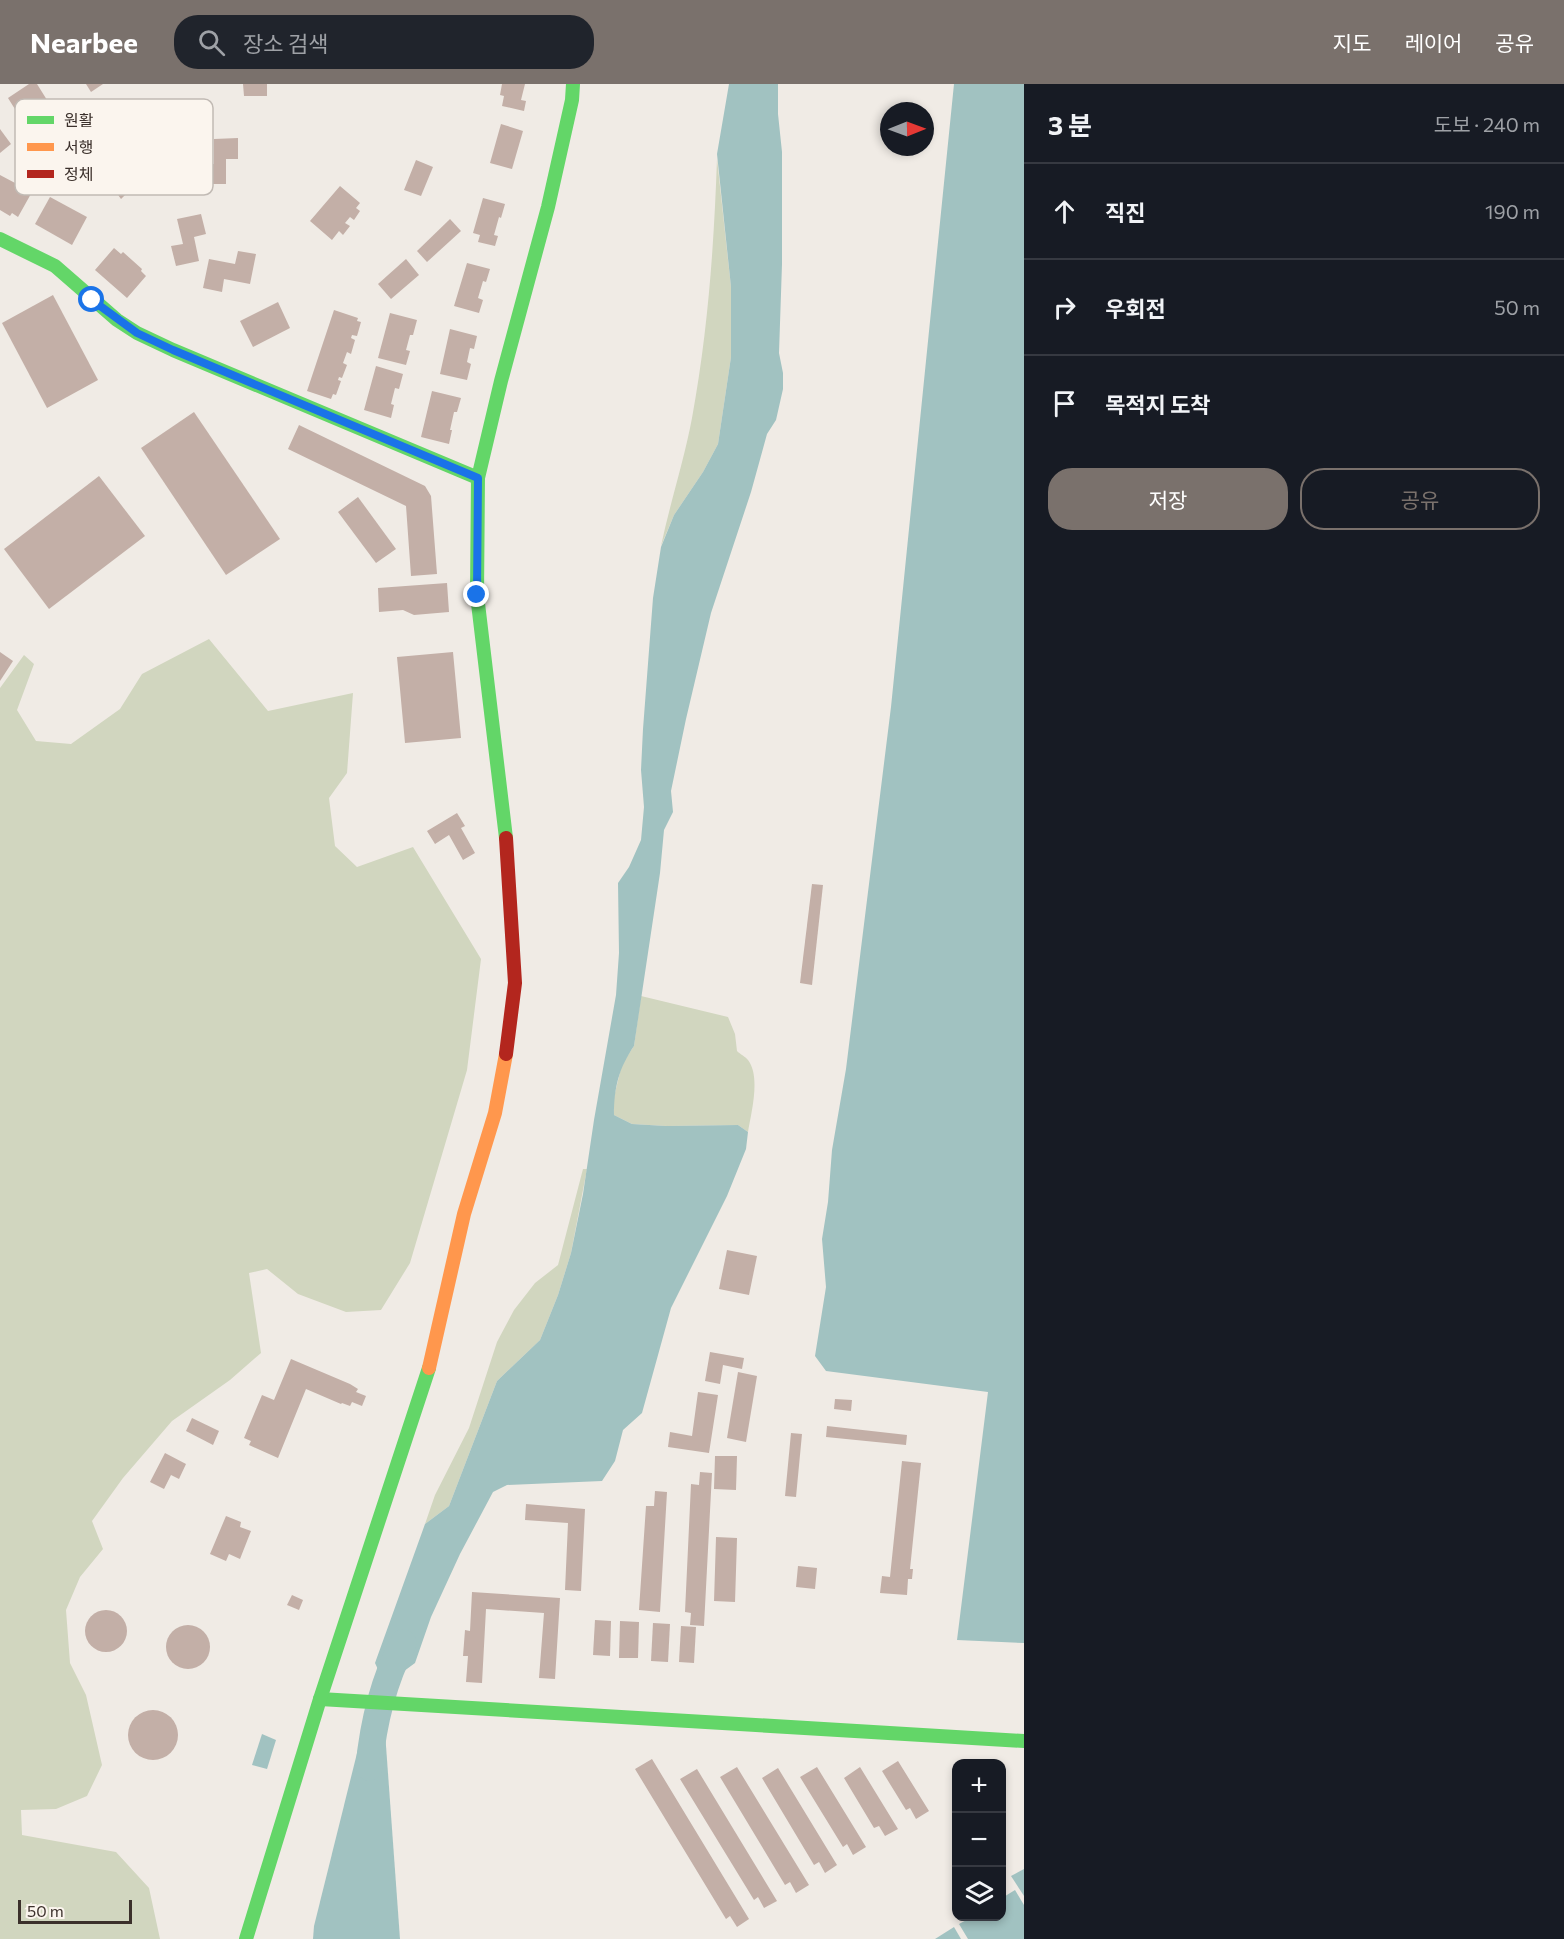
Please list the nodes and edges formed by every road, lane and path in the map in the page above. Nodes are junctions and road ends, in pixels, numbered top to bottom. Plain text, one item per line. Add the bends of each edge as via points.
1 (573, 84) edge
2 (0, 239) edge
3 (478, 478) junction
4 (320, 1699) junction
5 (1024, 1741) edge
6 (246, 1939) edge

1 - 3 main road via 548,207
2 - 3 main road via 55,266 137,333
3 - 4 main road via 477,595 508,857 515,983 508,1045 495,1113 464,1214 429,1370
4 - 5 main road
4 - 6 main road

